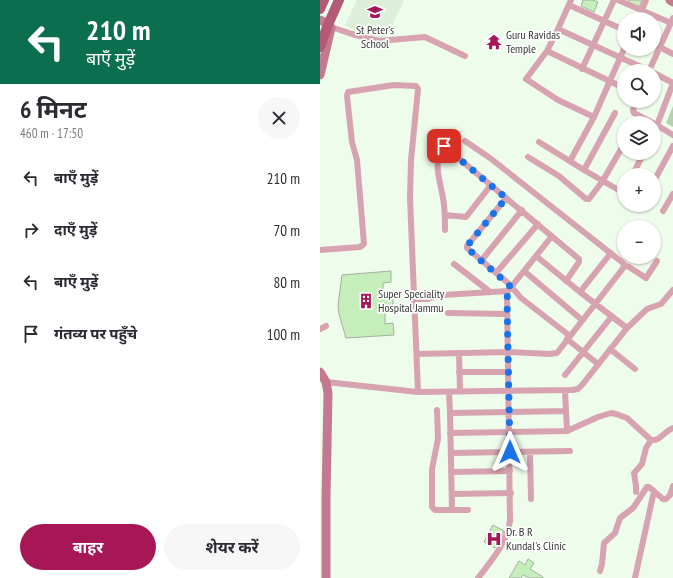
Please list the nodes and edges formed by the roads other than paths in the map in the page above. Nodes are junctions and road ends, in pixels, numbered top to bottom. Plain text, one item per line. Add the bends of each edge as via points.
1 (324, 0) edge
2 (331, 0) edge
3 (339, 0) edge
4 (345, 0) edge
5 (614, 0) edge
6 (618, 0) edge
7 (646, 0) edge
8 (670, 0) edge
9 (673, 2) edge
10 (570, 3) edge
11 (320, 9) edge
12 (642, 10) junction
13 (672, 20) edge
14 (605, 21) junction
15 (325, 24) edge
16 (617, 27) edge
17 (558, 29) junction
18 (320, 34) edge
19 (661, 39) edge
20 (594, 45) junction
21 (320, 47) edge
22 (661, 48) edge
23 (547, 51) junction
24 (673, 54) edge
25 (465, 56) dead end
26 (621, 57) junction
27 (635, 64) edge
28 (582, 69) junction
29 (320, 75) edge
30 (661, 77) edge
31 (610, 81) junction
32 (673, 83) edge
33 (617, 84) edge
34 (633, 108) edge
35 (615, 113) dead end
36 (640, 116) edge
37 (659, 116) edge
38 (594, 117) junction
39 (661, 128) edge
40 (673, 135) edge
41 (465, 141) dead end
42 (539, 142) dead end
43 (673, 146) edge
44 (617, 156) edge
45 (528, 157) dead end
46 (640, 160) edge
47 (570, 161) junction
48 (636, 168) dead end
49 (661, 168) edge
50 (584, 170) junction
51 (602, 182) junction
52 (491, 185) junction
53 (617, 190) edge
54 (673, 194) edge
55 (506, 198) junction
56 (522, 210) junction
57 (663, 211) dead end
58 (445, 215) junction
59 (538, 224) junction
60 (445, 230) dead end
61 (552, 236) junction
62 (320, 250) edge
63 (611, 253) junction
64 (536, 256) junction
65 (481, 261) junction
66 (454, 264) dead end
67 (655, 264) edge
68 (624, 265) junction
69 (524, 271) junction
70 (496, 273) junction
71 (566, 281) junction
72 (510, 289) junction
73 (673, 290) edge
74 (489, 292) junction
75 (580, 292) junction
76 (413, 299) junction
77 (595, 304) junction
78 (448, 313) dead end
79 (507, 314) junction
80 (612, 316) junction
81 (582, 320) junction
82 (628, 328) junction
83 (568, 338) junction
84 (610, 349) junction
85 (508, 352) junction
86 (459, 353) junction
87 (583, 353) junction
88 (417, 354) junction
89 (598, 364) junction
90 (635, 368) dead end
91 (320, 372) edge
92 (459, 372) junction
93 (509, 372) junction
94 (565, 375) dead end
95 (326, 382) junction
96 (509, 391) junction
97 (565, 391) junction
98 (418, 392) junction
99 (449, 392) junction
100 (460, 392) junction
101 (437, 410) dead end
102 (566, 411) junction
103 (510, 412) junction
104 (450, 413) junction
105 (673, 428) edge
106 (567, 431) junction
107 (510, 432) junction
108 (450, 433) junction
109 (651, 440) junction
110 (570, 451) dead end
111 (510, 452) junction
112 (530, 452) junction
113 (451, 453) junction
114 (510, 471) junction
115 (451, 472) junction
116 (673, 486) edge
117 (654, 491) junction
118 (636, 492) dead end
119 (510, 493) junction
120 (452, 494) junction
121 (672, 496) edge
122 (531, 499) dead end
123 (452, 510) junction
124 (468, 510) dead end
125 (600, 571) dead end
126 (326, 578) edge
127 (478, 578) edge
128 (635, 578) edge

1 - 11 main road
2 - 15 main road
3 - 21 main road, bridge
4 - 15 main road
5 - 14 street
6 - 12 street
7 - 12 street
8 - 9 street
10 - 14 street
10 - 17 street
12 - 13 street
13 - 19 street
14 - 16 street
14 - 20 street
15 - 18 main road
15 - 25 street via 379,41 426,37
15 - 29 street via 330,36
17 - 20 street
17 - 23 street
20 - 26 street
20 - 28 street
22 - 24 street
23 - 28 street
23 - 38 street via 526,79 558,100
26 - 27 street
26 - 31 street
28 - 31 street
30 - 32 street
31 - 33 street
31 - 38 street
32 - 37 street
34 - 36 street via 634,113
35 - 50 street
38 - 47 street
39 - 40 street
41 - 63 street
42 - 47 street
43 - 49 street
44 - 51 street
45 - 51 street via 559,176 588,199
46 - 48 street
47 - 50 street
50 - 51 street
51 - 53 street
52 - 55 street
52 - 58 street via 466,217
52 - 58 street via 444,146 437,165
54 - 57 street
55 - 56 street
55 - 65 street via 467,246
56 - 59 street
56 - 65 street
58 - 60 street
59 - 61 street
59 - 70 street
61 - 64 street
61 - 71 street via 580,260
62 - 76 street via 360,247 364,244 348,92 394,85 414,85 418,89 410,193
63 - 68 street
63 - 75 street
64 - 69 street
64 - 71 street
65 - 70 street
66 - 74 street
67 - 68 street via 646,278
68 - 77 street
69 - 72 street
69 - 81 street
70 - 72 street
71 - 75 street
72 - 74 street
72 - 79 street
72 - 83 street
73 - 82 street via 661,304 647,310
74 - 76 street via 440,295 427,300
75 - 77 street
76 - 88 street
77 - 80 street
77 - 81 street
78 - 79 street
79 - 85 street
80 - 82 street
80 - 87 street
81 - 83 street
82 - 84 street
83 - 85 street via 554,354
83 - 87 street
84 - 89 street
84 - 90 street
85 - 86 street
85 - 93 street
86 - 88 street
86 - 92 street
87 - 89 street
87 - 94 street
88 - 98 street
89 - 97 street via 578,389
91 - 95 street
92 - 93 street
92 - 100 street
93 - 96 street
95 - 98 street
95 - 126 street
96 - 97 street
96 - 100 street
96 - 103 street
97 - 102 street
98 - 99 street
99 - 100 street
99 - 104 street
101 - 123 street via 438,439 432,469 432,507
102 - 103 street
102 - 106 street
103 - 104 street
103 - 107 street
104 - 108 street
105 - 109 street via 659,439
106 - 107 street
106 - 109 street via 611,413 627,418
107 - 108 street
107 - 111 street
108 - 113 street
109 - 118 street via 642,464 634,473
110 - 112 street
111 - 112 street
111 - 113 street
111 - 114 street
112 - 122 street
113 - 115 street
114 - 115 street
114 - 119 street
115 - 120 street
116 - 121 street
117 - 121 street via 665,499
117 - 125 street via 647,487 633,508 620,518 615,533 604,543
117 - 128 street
119 - 120 street
119 - 127 street via 507,536
120 - 123 street
123 - 124 street

